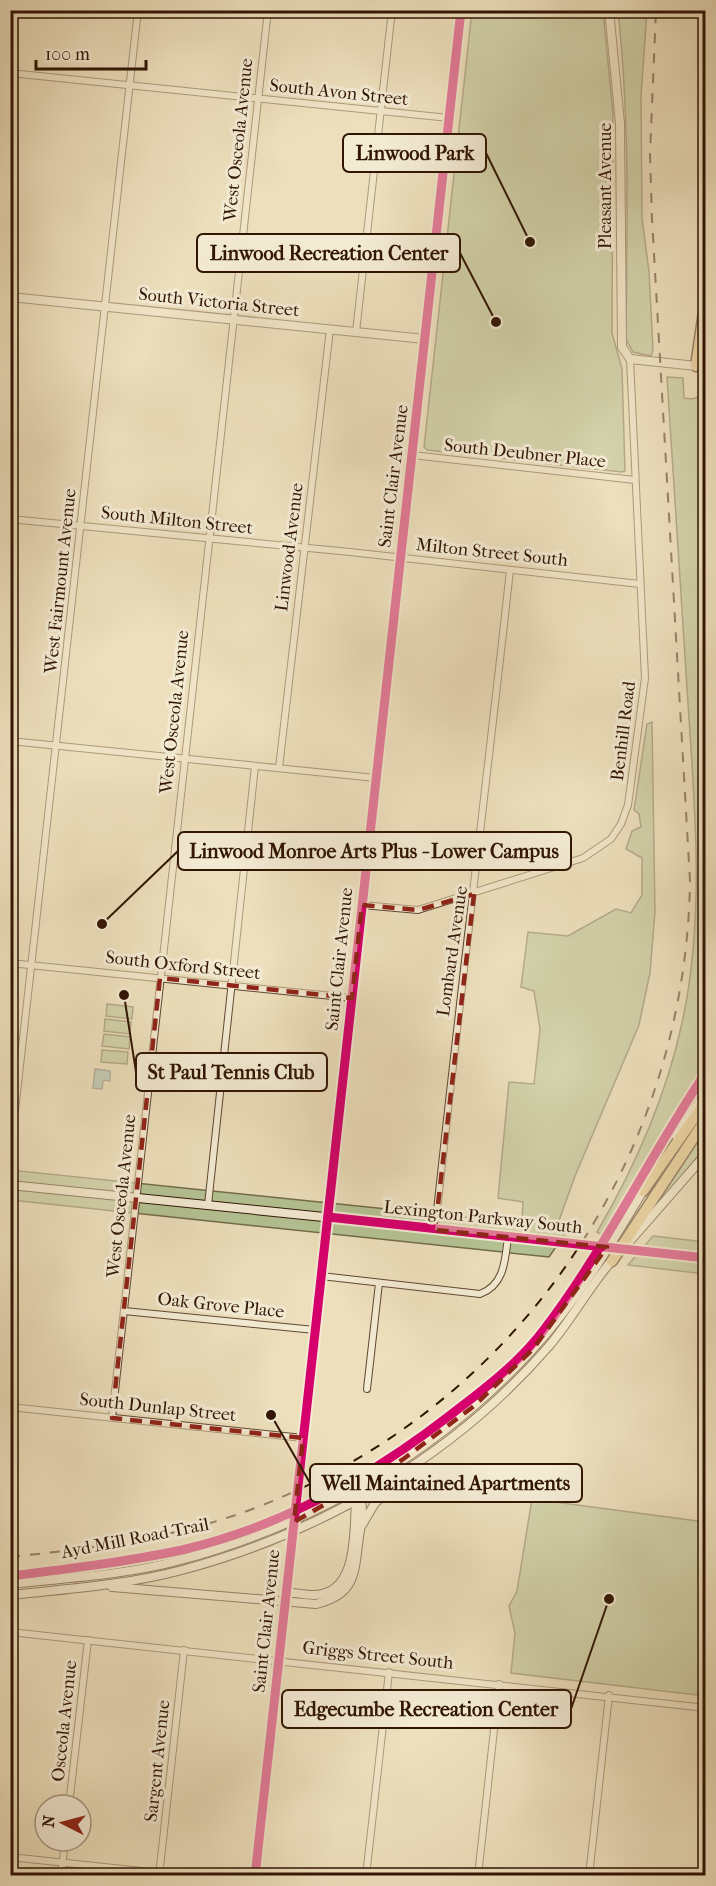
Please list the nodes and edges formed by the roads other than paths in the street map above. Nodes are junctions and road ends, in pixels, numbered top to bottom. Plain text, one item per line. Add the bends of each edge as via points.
1 (138, 10) edge
2 (268, 10) edge
3 (392, 10) edge
4 (461, 10) edge
5 (609, 10) edge
6 (10, 73) edge
7 (129, 86) junction
8 (258, 99) junction
9 (381, 111) junction
10 (448, 118) junction
11 (10, 297) edge
12 (705, 299) edge
13 (105, 306) junction
14 (234, 319) junction
15 (330, 329) junction
16 (356, 332) junction
17 (425, 339) junction
18 (630, 359) junction
19 (701, 367) edge
20 (412, 455) junction
21 (636, 480) junction
22 (10, 519) edge
23 (82, 526) junction
24 (209, 538) junction
25 (304, 547) junction
26 (400, 557) junction
27 (510, 570) junction
28 (640, 584) junction
29 (10, 741) edge
30 (57, 746) junction
31 (184, 758) junction
32 (255, 766) junction
33 (279, 768) junction
34 (376, 778) junction
35 (474, 894) junction
36 (362, 905) junction
37 (10, 963) edge
38 (33, 965) junction
39 (160, 978) junction
40 (230, 985) junction
41 (352, 998) junction
42 (705, 1092) edge
43 (705, 1101) edge
44 (705, 1119) edge
45 (705, 1154) edge
46 (10, 1155) edge
47 (10, 1185) edge
48 (643, 1191) junction
49 (135, 1198) junction
50 (208, 1205) junction
51 (328, 1217) junction
52 (435, 1230) junction
53 (508, 1237) junction
54 (705, 1258) edge
55 (612, 1261) junction
56 (321, 1276) junction
57 (379, 1283) junction
58 (124, 1311) junction
59 (315, 1330) junction
60 (367, 1389) dead end
61 (10, 1407) edge
62 (112, 1418) junction
63 (303, 1438) junction
64 (434, 1450) junction
65 (356, 1489) junction
66 (358, 1500) junction
67 (360, 1528) junction
68 (10, 1584) edge
69 (97, 1585) junction
70 (10, 1595) edge
71 (285, 1597) junction
72 (10, 1632) edge
73 (88, 1640) junction
74 (184, 1650) junction
75 (278, 1660) junction
76 (389, 1672) junction
77 (499, 1684) junction
78 (609, 1695) junction
79 (705, 1708) edge
80 (70, 1793) edge
81 (705, 1832) edge
82 (64, 1853) edge
83 (10, 1857) edge
84 (63, 1862) junction
85 (159, 1874) edge
86 (62, 1875) edge
87 (189, 1875) edge
88 (255, 1875) edge
89 (366, 1875) edge
90 (478, 1875) edge
91 (589, 1875) edge
92 (701, 1875) edge

1 - 7 street, West Fairmount Avenue
2 - 8 street, West Osceola Avenue
3 - 9 street
4 - 10 street, Saint Clair Avenue
5 - 18 street, Pleasant Avenue via 620,114 621,343
6 - 7 street, South Avon Street
7 - 8 street, South Avon Street
7 - 13 street, West Fairmount Avenue
8 - 9 street, South Avon Street
8 - 14 street, West Osceola Avenue
9 - 10 street, South Avon Street
9 - 16 street
10 - 17 street, Saint Clair Avenue
11 - 13 street, South Victoria Street
12 - 19 highway
13 - 14 street, South Victoria Street
13 - 23 street, West Fairmount Avenue
14 - 15 street, South Victoria Street
14 - 24 street, West Osceola Avenue
15 - 16 street, South Victoria Street
15 - 25 street, Linwood Avenue
16 - 17 street, South Victoria Street
17 - 20 street, Saint Clair Avenue
18 - 19 street
18 - 21 street, Benhill Road
20 - 21 street, South Deubner Place
20 - 26 street, Saint Clair Avenue
21 - 28 street, Benhill Road
22 - 23 street, South Milton Street
23 - 24 street, South Milton Street
23 - 30 street, West Fairmount Avenue
24 - 25 street, South Milton Street
24 - 31 street, West Osceola Avenue
25 - 26 street, Milton Street South
25 - 33 street, Linwood Avenue
26 - 27 street, Milton Street South
26 - 34 street, Saint Clair Avenue
27 - 28 street, Milton Street South
27 - 35 street, Lombard Avenue
28 - 35 street, Benhill Road via 645,678 628,805 621,824 611,839 593,853
29 - 30 street
30 - 31 street
30 - 38 street, West Fairmount Avenue
31 - 32 street
31 - 39 street, West Osceola Avenue
32 - 33 street
32 - 40 street
33 - 34 street
34 - 36 street, Saint Clair Avenue
35 - 36 street, Benhill Road via 418,910
35 - 52 street, Lombard Avenue
36 - 41 street, Saint Clair Avenue
37 - 38 street, South Oxford Street
38 - 39 street, South Oxford Street
38 - 46 street, West Fairmount Avenue
39 - 40 street, South Oxford Street
39 - 49 street, West Osceola Avenue
40 - 41 street, South Oxford Street
40 - 50 street
41 - 51 street, Saint Clair Avenue
42 - 48 main road
43 - 48 highway
44 - 55 highway
45 - 55 main road
47 - 49 main road, Lexington Parkway South
48 - 65 main road via 588,1278 530,1352 446,1428
49 - 50 main road, Lexington Parkway South
49 - 58 street, West Osceola Avenue
50 - 51 main road, Lexington Parkway South
51 - 52 main road, Lexington Parkway South
51 - 56 street, Saint Clair Avenue
52 - 53 main road, Lexington Parkway South
53 - 54 main road, Lexington Parkway South, bridge
53 - 57 street, Lexington Parkway South via 502,1272 491,1288 480,1294
55 - 64 main road via 548,1347 489,1406
56 - 57 street, Lexington Parkway South
56 - 59 street, Saint Clair Avenue
57 - 60 street
58 - 59 street, Oak Grove Place
58 - 62 street, West Osceola Avenue
59 - 63 street, Saint Clair Avenue
61 - 62 street, South Dunlap Street
62 - 63 street, South Dunlap Street
63 - 71 street, Saint Clair Avenue, bridge
64 - 66 main road
64 - 67 main road via 375,1503
65 - 66 main road
65 - 68 main road via 292,1523 180,1560 112,1573
66 - 67 main road
66 - 69 main road via 257,1547 181,1570
66 - 71 main road via 345,1577 326,1593
67 - 71 main road via 354,1573 343,1591 316,1604
69 - 70 main road
69 - 71 main road
71 - 75 street, Saint Clair Avenue
72 - 73 street, Griggs Street South
73 - 74 street, Griggs Street South
73 - 80 street, Osceola Avenue
74 - 75 street, Griggs Street South
74 - 85 street, Sargent Avenue
75 - 76 street, Griggs Street South
75 - 88 street, Saint Clair Avenue
76 - 77 street, Griggs Street South
76 - 89 street
77 - 78 street, Griggs Street South
77 - 90 street
78 - 79 street, Griggs Street South
78 - 91 street
81 - 92 street
82 - 84 street
83 - 84 street
84 - 85 street
84 - 86 street
85 - 87 street

